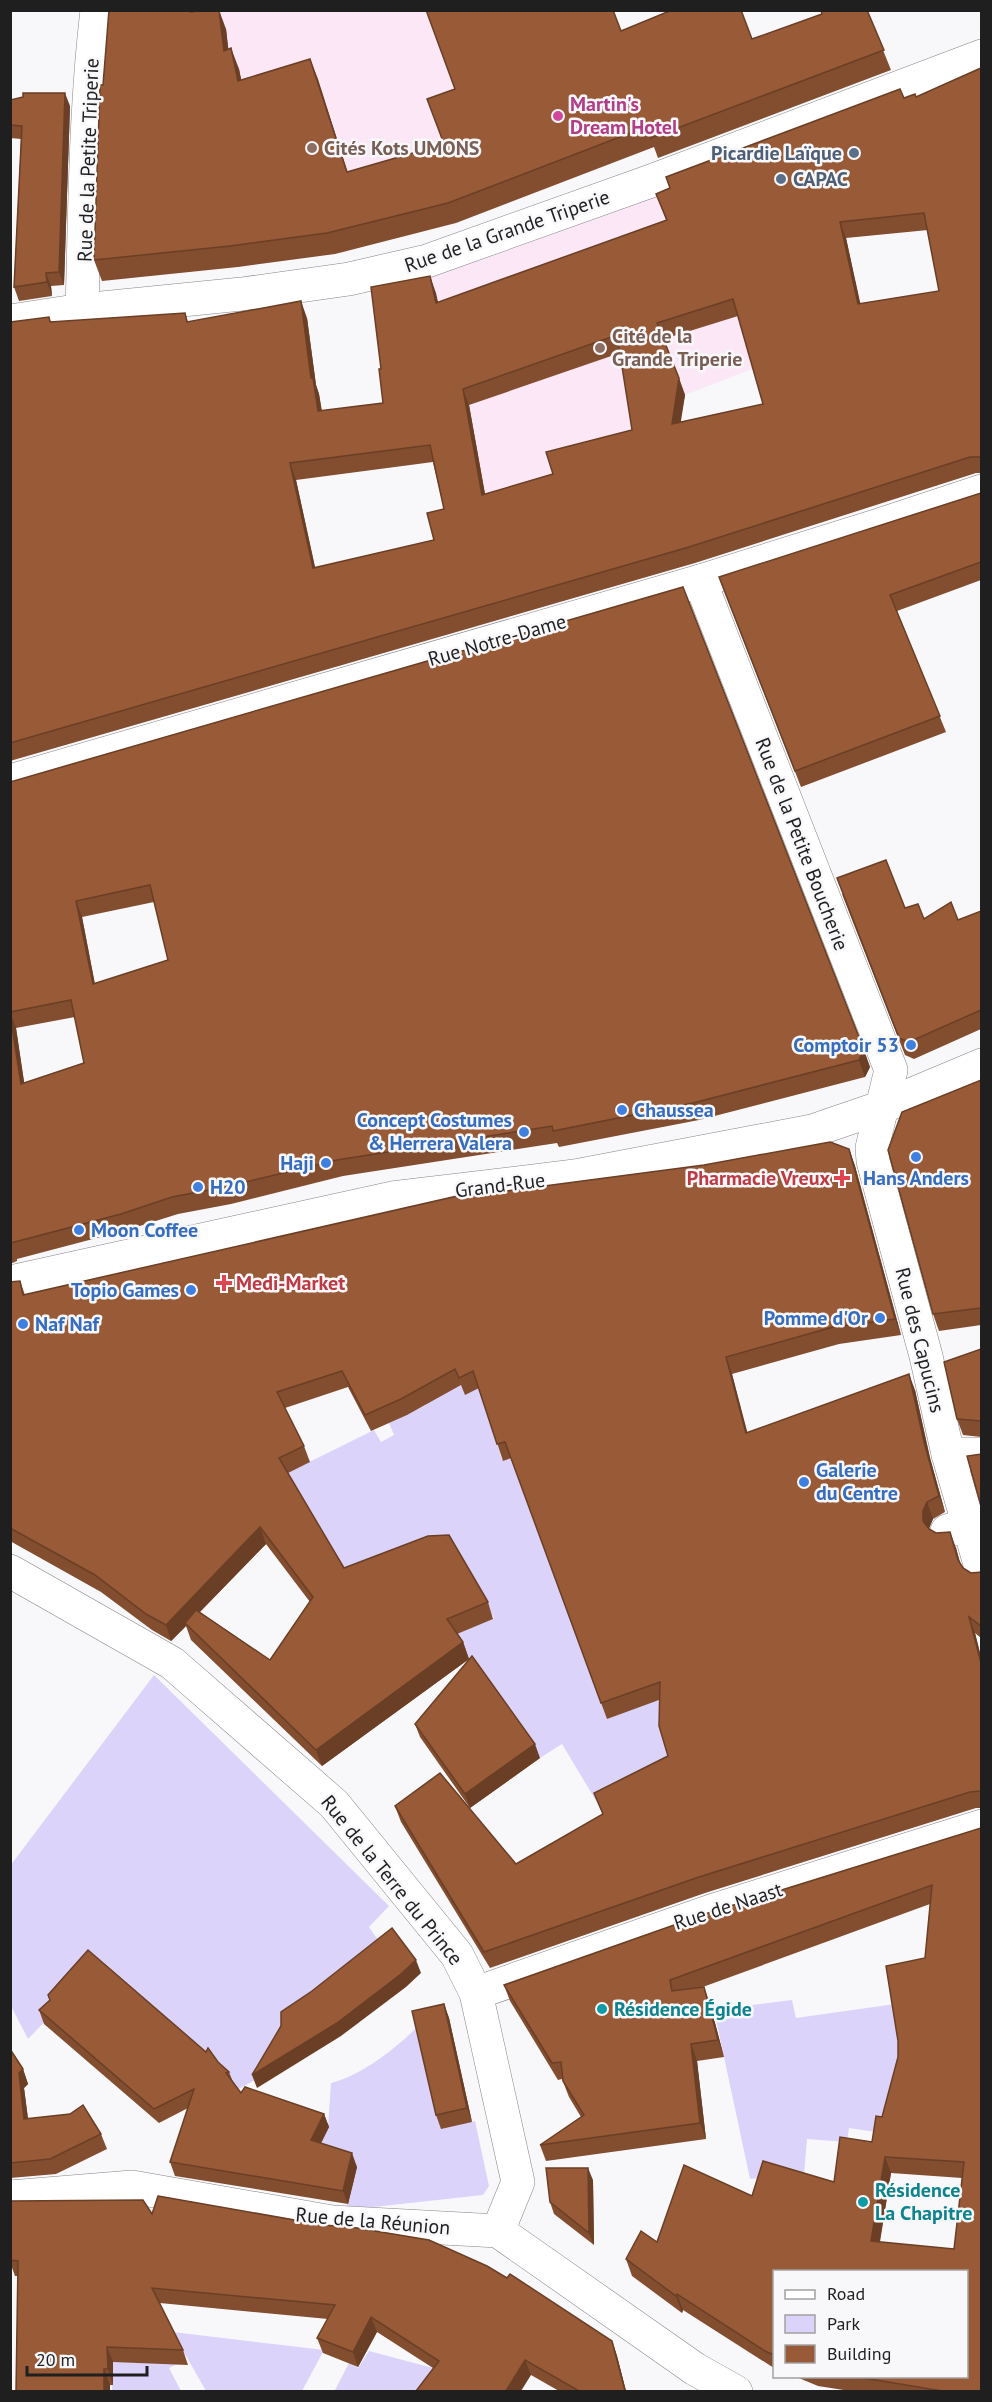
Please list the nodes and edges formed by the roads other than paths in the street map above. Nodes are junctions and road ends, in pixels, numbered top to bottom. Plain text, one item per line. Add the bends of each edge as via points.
1 (97, 10) edge
2 (981, 56) edge
3 (82, 310) junction
4 (10, 321) edge
5 (981, 491) edge
6 (700, 581) junction
7 (10, 781) edge
8 (981, 1065) edge
9 (882, 1107) junction
10 (10, 1282) edge
11 (948, 1454) junction
12 (981, 1454) edge
13 (10, 1571) edge
14 (981, 1571) edge
15 (981, 1826) edge
16 (476, 1993) junction
17 (10, 2197) edge
18 (498, 2231) junction
19 (692, 2380) edge
20 (736, 2391) edge

1 - 3 street, Rue de la Petite Triperie via 85,156
2 - 3 street, Rue de la Grande Triperie via 427,261 349,279
3 - 4 street, Rue de la Grande Triperie
5 - 6 street, Rue Notre-Dame
6 - 7 street, Rue Notre-Dame
6 - 9 street, Rue de la Petite Boucherie via 891,1070
8 - 9 street, Grand-Rue
9 - 10 street, Grand-Rue via 812,1131 575,1176 476,1200 392,1198
9 - 11 street, Rue des Capucins via 872,1148 873,1161
11 - 12 street
11 - 14 street, Rue des Capucins via 958,1528
13 - 16 street, Rue de la Terre du Prince via 172,1663 334,1804 457,1955
15 - 16 street, Rue de Naast via 711,1911
16 - 18 street, Rue de la Terre du Prince via 518,2182
17 - 18 street, Rue de la Réunion via 132,2187 332,2222
18 - 19 street
19 - 20 street

